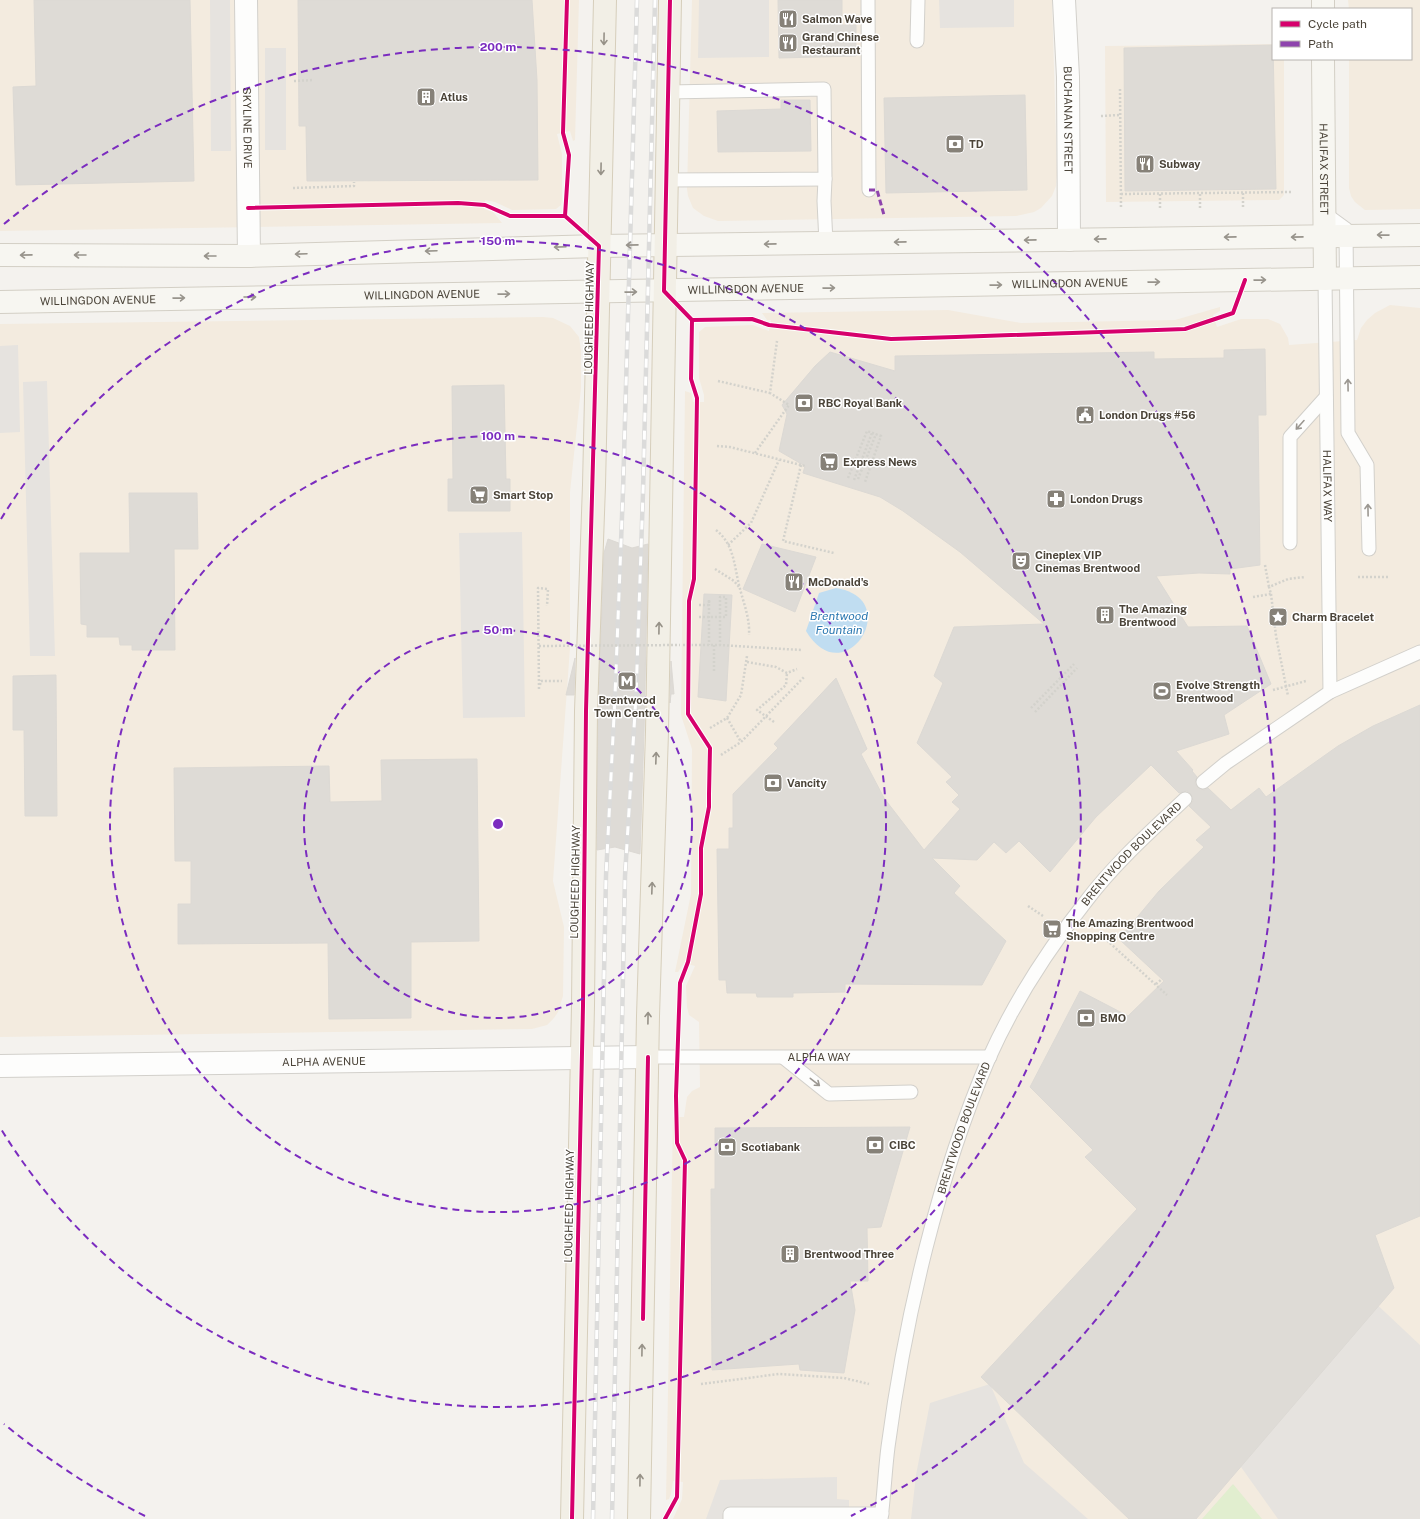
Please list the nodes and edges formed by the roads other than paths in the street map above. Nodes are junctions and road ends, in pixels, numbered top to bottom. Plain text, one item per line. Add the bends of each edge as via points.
1 (246, 0) edge
2 (605, 0) edge
3 (670, 0) edge
4 (868, 0) edge
5 (918, 0) edge
6 (1064, 0) edge
7 (917, 41) dead end
8 (1323, 60) edge
9 (668, 92) junction
10 (825, 179) junction
11 (666, 180) junction
12 (869, 190) dead end
13 (1420, 235) edge
14 (1335, 236) junction
15 (1069, 240) junction
16 (826, 243) junction
17 (665, 245) junction
18 (600, 246) junction
19 (0, 256) edge
20 (249, 256) junction
21 (1420, 277) edge
22 (1347, 278) junction
23 (1325, 279) junction
24 (664, 291) junction
25 (598, 293) junction
26 (0, 302) edge
27 (1326, 396) junction
28 (1290, 543) dead end
29 (1369, 549) dead end
30 (1420, 652) edge
31 (1330, 692) junction
32 (1203, 782) dead end
33 (1185, 799) dead end
34 (581, 1057) junction
35 (648, 1057) junction
36 (784, 1058) junction
37 (990, 1058) junction
38 (0, 1066) edge
39 (911, 1092) dead end
40 (881, 1516) edge
41 (572, 1519) edge
42 (639, 1519) edge
43 (730, 1519) edge

1 - 20 street, SKYLINE DRIVE
2 -> 18 main road, LOUGHEED HIGHWAY
3 - 9 main road
4 - 12 lane
5 - 7 lane
6 - 15 street, BUCHANAN STREET via 1068,77
8 - 14 main road, HALIFAX STREET via 1324,212
9 - 10 lane via 824,89
9 - 11 main road
10 - 11 lane
10 - 16 lane
11 - 17 main road
13 -> 14 main road
14 -> 15 main road
14 - 22 lane
14 - 23 main road, HALIFAX STREET
15 -> 16 main road
16 -> 17 main road
17 -> 18 main road
17 - 24 main road
18 -> 20 main road
18 - 25 main road, LOUGHEED HIGHWAY
20 -> 19 main road
21 - 22 main road, WILLINGDON AVENUE
22 - 23 main road, WILLINGDON AVENUE
29 -> 22 lane via 1367,465 1348,433
24 -> 23 main road, WILLINGDON AVENUE
23 - 27 lane, HALIFAX WAY
25 -> 24 main road, WILLINGDON AVENUE
35 -> 24 main road via 657,732
26 -> 25 main road, WILLINGDON AVENUE
25 - 34 main road, LOUGHEED HIGHWAY via 586,711
27 -> 28 lane via 1290,437
27 - 31 lane, HALIFAX WAY
30 - 31 lane
31 - 32 lane via 1226,763
33 - 37 lane, BRENTWOOD BOULEVARD via 1140,842 1087,899 1038,969
34 - 35 street, ALPHA AVENUE
34 - 38 street, ALPHA AVENUE
34 - 41 main road, LOUGHEED HIGHWAY
35 - 36 lane, ALPHA WAY
42 -> 35 main road
36 - 37 lane, ALPHA WAY
36 -> 39 lane via 829,1094
37 - 40 lane, BRENTWOOD BOULEVARD via 954,1154 923,1259 888,1447
40 - 43 lane via 730,1514

